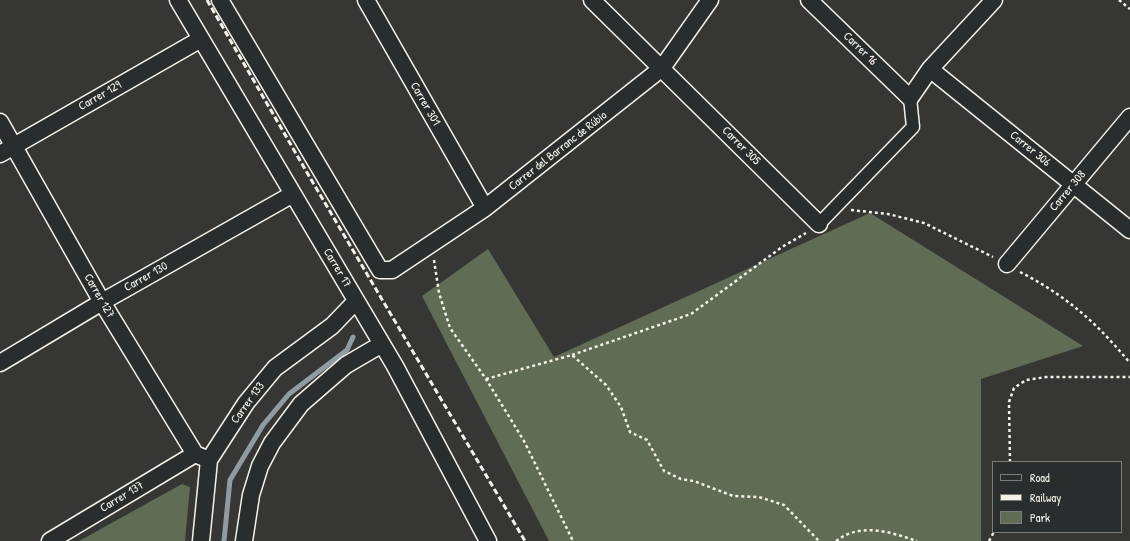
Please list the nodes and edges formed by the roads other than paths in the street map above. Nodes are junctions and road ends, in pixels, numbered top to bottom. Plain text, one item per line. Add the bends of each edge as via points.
1 (178, 0) edge
2 (220, 0) edge
3 (366, 0) edge
4 (592, 0) edge
5 (710, 0) edge
6 (809, 0) edge
7 (994, 0) edge
8 (201, 39) junction
9 (662, 68) junction
10 (930, 69) junction
11 (910, 98) junction
12 (1130, 117) edge
13 (0, 122) edge
14 (14, 146) junction
15 (0, 154) edge
16 (1074, 184) junction
17 (293, 194) junction
18 (485, 208) junction
19 (819, 224) joint
20 (1130, 230) edge
21 (1007, 264) road end
22 (356, 301) junction
23 (102, 302) junction
24 (382, 344) junction
25 (0, 363) edge
26 (202, 457) junction
27 (50, 541) edge
28 (201, 541) edge
29 (244, 541) edge
30 (488, 541) edge

1 - 8 street, Carrer 17
2 - 18 street, Carrer del Barranc de Rúbio via 380,270 392,270
3 - 18 street, Carrer 301
4 - 9 street, Carrer 305
5 - 9 street, Carrer del Barranc de Rúbio
6 - 11 street, Carrer 16
7 - 10 street
8 - 14 street, Carrer 129
8 - 17 street, Carrer 17
9 - 18 street, Carrer del Barranc de Rúbio
9 - 19 street, Carrer 305
10 - 11 street
10 - 16 street, Carrer 306
11 - 19 street via 913,127
12 - 16 street, Carrer 308
13 - 14 street, Carrer 127
14 - 15 street, Carrer 129
14 - 23 street, Carrer 127
16 - 20 street, Carrer 306
16 - 21 street, Carrer 308
17 - 22 street, Carrer 17
17 - 23 street, Carrer 130
22 - 24 street, Carrer 17
22 - 26 street, Carrer 133 via 332,326 274,368
23 - 25 street, Carrer 130
23 - 26 street, Carrer 127
24 - 29 street via 346,365 301,404 272,443 260,466 251,495
24 - 30 street, Carrer 17
26 - 27 street, Carrer 137
26 - 28 street, Carrer 133

